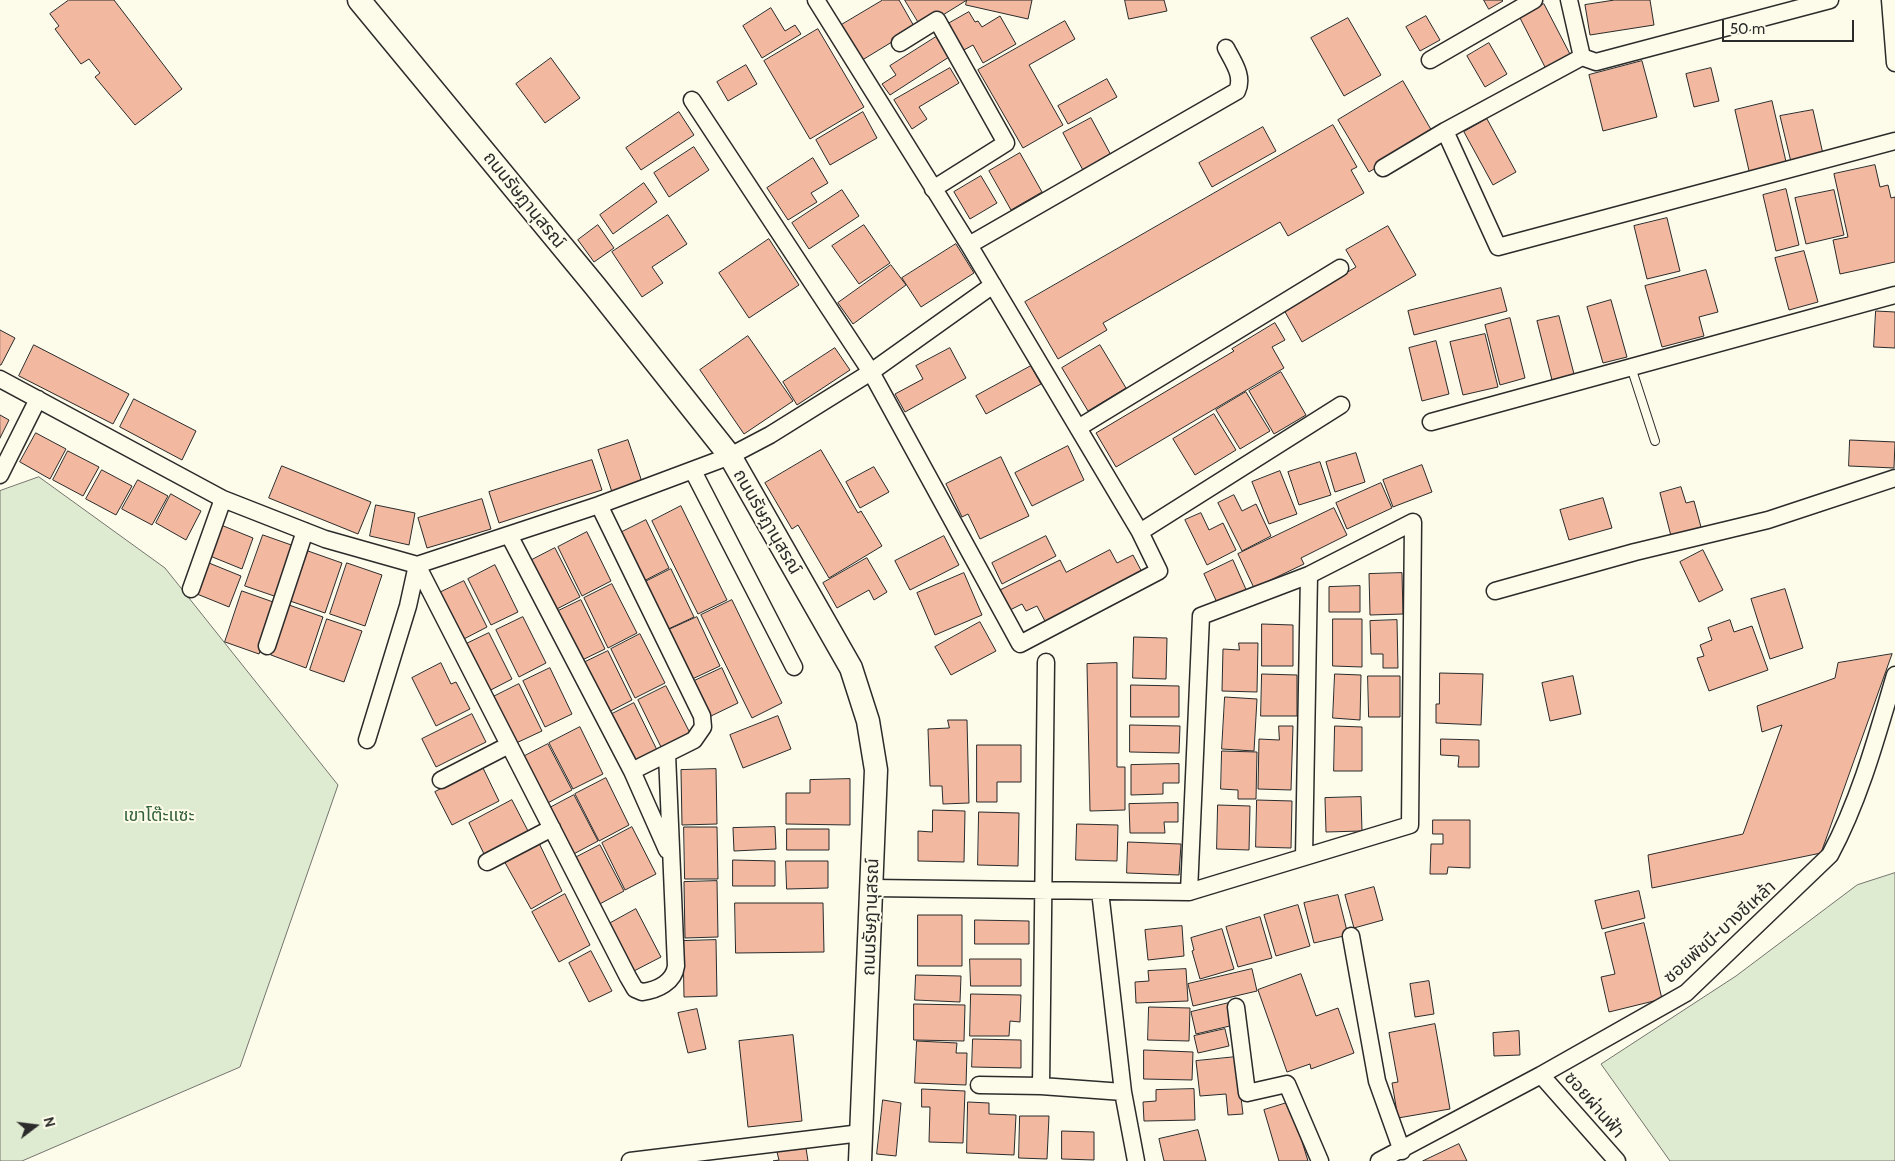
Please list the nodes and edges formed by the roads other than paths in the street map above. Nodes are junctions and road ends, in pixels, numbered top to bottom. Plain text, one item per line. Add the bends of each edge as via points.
1 (359, 0) edge
2 (816, 0) edge
3 (1534, 0) edge
4 (1570, 0) edge
5 (1830, 0) edge
6 (1890, 0) edge
7 (900, 43) dead end
8 (1226, 48) dead end
9 (1582, 57) junction
10 (1430, 60) dead end
11 (1895, 63) edge
12 (692, 100) dead end
13 (1445, 131) junction
14 (1895, 141) edge
15 (1383, 168) dead end
16 (933, 189) junction
17 (969, 245) junction
18 (1340, 268) dead end
19 (993, 285) junction
20 (1895, 295) edge
21 (1631, 367) junction
22 (872, 372) junction
23 (0, 378) edge
24 (38, 399) junction
25 (1341, 405) dead end
26 (1431, 422) dead end
27 (1078, 428) junction
28 (1654, 441) dead end
29 (730, 456) junction
30 (693, 471) junction
31 (0, 476) edge
32 (1895, 478) edge
33 (223, 499) junction
34 (599, 505) junction
35 (304, 531) junction
36 (1140, 532) junction
37 (509, 535) junction
38 (418, 565) junction
39 (1309, 575) junction
40 (191, 588) dead end
41 (1495, 591) dead end
42 (268, 646) dead end
43 (1046, 662) dead end
44 (794, 667) dead end
45 (1895, 675) edge
46 (367, 740) dead end
47 (509, 746) junction
48 (667, 754) junction
49 (632, 771) junction
50 (441, 780) dead end
51 (552, 828) junction
52 (670, 856) junction
53 (1304, 857) junction
54 (487, 862) dead end
55 (872, 888) junction
56 (1100, 891) junction
57 (1045, 892) junction
58 (1189, 892) junction
59 (1351, 936) dead end
60 (1236, 1007) dead end
61 (1541, 1075) junction
62 (979, 1085) dead end
63 (1042, 1086) junction
64 (1123, 1092) junction
65 (861, 1133) junction
66 (1402, 1150) junction
67 (630, 1161) edge
68 (860, 1161) edge
69 (1136, 1161) edge
70 (1320, 1161) edge
71 (1379, 1161) edge
72 (1617, 1161) edge

1 - 29 street, ถนนรัษฎานุสรณ์ via 595,286
2 - 16 street
3 - 10 street
4 - 9 street
5 - 9 street via 1596,62
6 - 11 street
7 - 16 street via 937,20 1006,142
8 - 17 street via 1239,74 1240,84 1236,91
9 - 13 street
12 - 22 street
13 - 14 street via 1498,248
13 - 15 street
16 - 17 street
17 - 19 street
18 - 27 street
19 - 22 street
19 - 27 street
20 - 21 street
21 - 26 street
21 - 28 lane
22 - 29 street
22 - 36 street via 1020,644 1159,571
23 - 24 street
24 - 31 street
24 - 33 street
25 - 36 street
27 - 36 street
29 - 30 street
29 - 55 street, ถนนรัษฎานุสรณ์ via 850,668 868,721 876,770
30 - 34 street
30 - 44 street
32 - 41 street via 1768,520
33 - 35 street
33 - 40 street
34 - 37 street
34 - 48 street via 702,716 700,734
35 - 38 street
35 - 42 street
37 - 38 street
37 - 49 street
38 - 46 street
38 - 47 street
39 - 53 street
39 - 53 street via 1413,522 1410,825
39 - 58 street via 1201,616
43 - 57 street
45 - 61 street, ซอยพัชนี-บางชีเหล้า via 1867,766 1830,855 1686,994
47 - 50 street
47 - 51 street
48 - 49 street
48 - 52 street
49 - 52 street
51 - 52 street via 628,977 635,989 642,992 675,976
51 - 54 street
53 - 58 street
55 - 57 street
55 - 65 street, ถนนรัษฎานุสรณ์
56 - 57 street
56 - 58 street
56 - 64 street
57 - 63 street
59 - 66 street via 1377,1081
60 - 70 street via 1247,1093 1287,1084
61 - 66 street, ซอยพัชนี-บางชีเหล้า
61 - 72 street, ซอยผ่านฟ้า
62 - 63 street
63 - 64 street
64 - 69 street
65 - 67 street
65 - 68 street, ถนนรัษฎานุสรณ์
66 - 71 street, ซอยพัชนี-บางชีเหล้า

